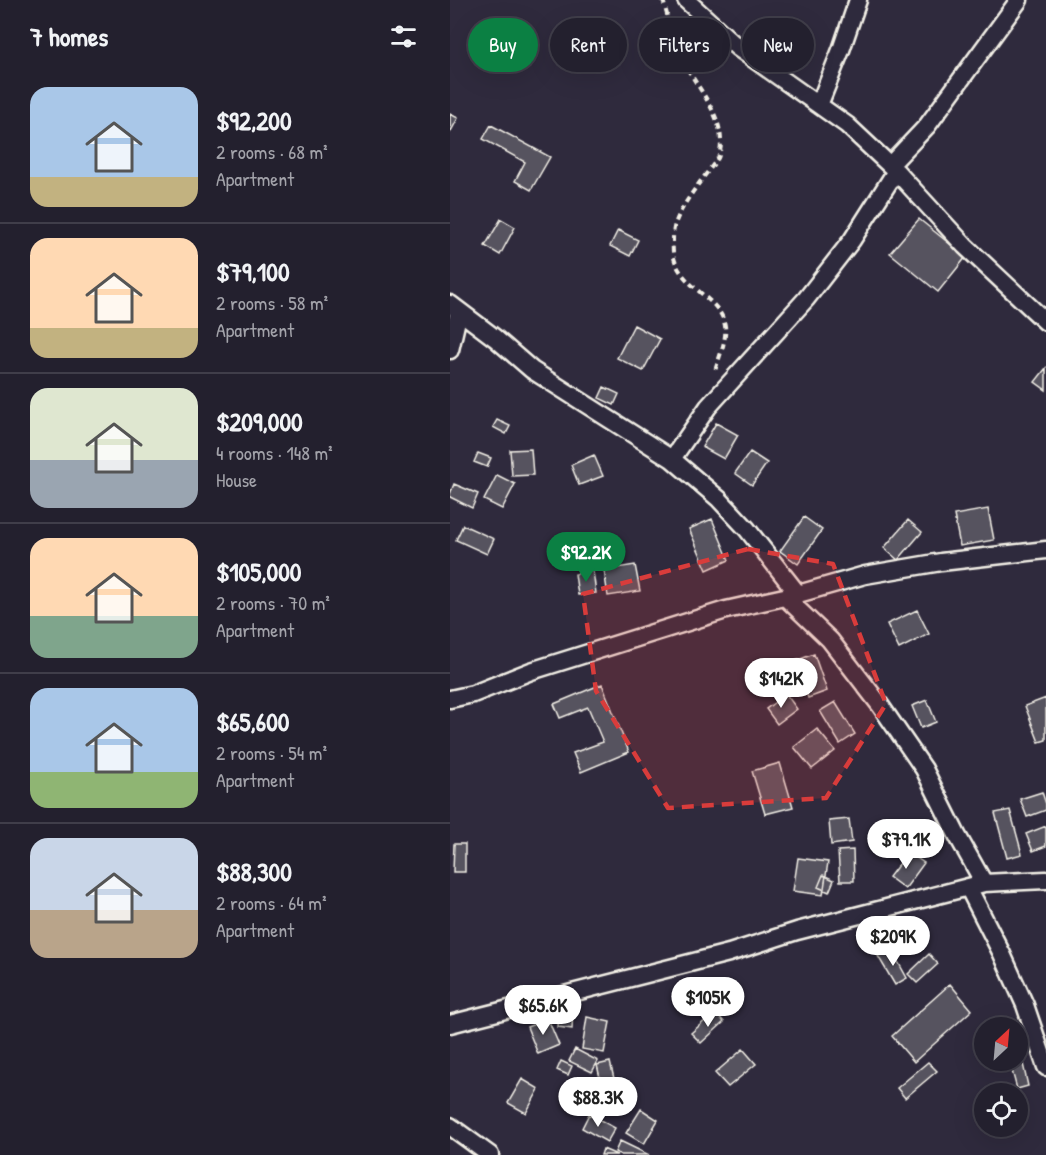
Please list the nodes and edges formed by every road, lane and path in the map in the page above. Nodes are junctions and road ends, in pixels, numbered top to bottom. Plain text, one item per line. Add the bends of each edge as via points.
1 (663, 0) edge
2 (686, 0) edge
3 (858, 0) edge
4 (1019, 0) edge
5 (819, 105) junction
6 (893, 168) junction
7 (454, 308) edge
8 (1046, 322) edge
9 (450, 350) edge
10 (714, 372) dead end
11 (672, 459) junction
12 (1046, 550) edge
13 (791, 595) junction
14 (450, 699) edge
15 (1046, 880) edge
16 (976, 885) junction
17 (450, 1024) edge
18 (1046, 1067) edge
19 (450, 1126) edge
20 (490, 1155) edge

1 - 10 path via 679,54 706,97 721,132 718,158 674,226 672,249 675,265 720,313 725,326
2 - 5 street via 738,48
3 - 5 street
4 - 6 street
5 - 6 street
6 - 8 street via 965,246
6 - 11 street via 852,240 806,299 708,407
7 - 9 street
7 - 11 street via 532,370
11 - 13 street via 747,529
12 - 13 street via 865,575
13 - 14 street via 726,610
13 - 16 street via 880,705 924,769 957,835
15 - 16 street
16 - 17 street
16 - 18 street
19 - 20 street

